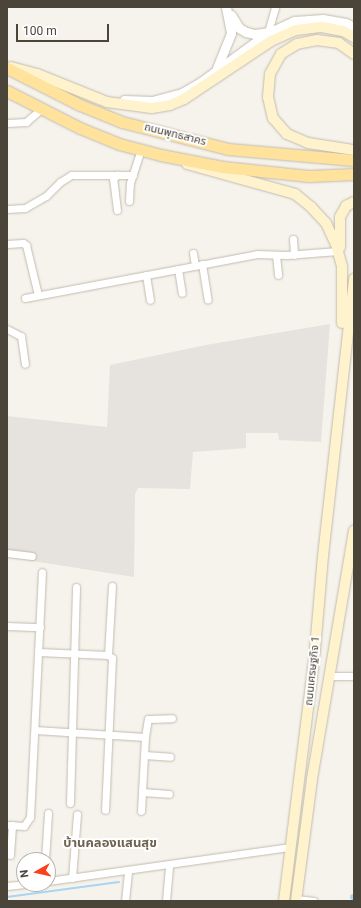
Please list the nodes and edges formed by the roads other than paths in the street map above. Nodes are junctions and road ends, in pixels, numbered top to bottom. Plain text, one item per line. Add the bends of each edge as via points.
1 (275, 7) edge
2 (354, 27) edge
3 (271, 34) junction
4 (354, 37) edge
5 (354, 54) edge
6 (7, 67) edge
7 (211, 75) junction
8 (7, 91) edge
9 (93, 97) junction
10 (41, 109) junction
11 (7, 123) edge
12 (141, 150) junction
13 (354, 150) edge
14 (162, 155) junction
15 (354, 160) edge
16 (354, 174) edge
17 (117, 175) junction
18 (133, 175) junction
19 (129, 200) dead end
20 (354, 202) edge
21 (7, 209) edge
22 (117, 210) dead end
23 (293, 239) dead end
24 (7, 244) edge
25 (338, 251) junction
26 (192, 253) dead end
27 (276, 255) junction
28 (294, 255) junction
29 (202, 264) junction
30 (195, 266) junction
31 (342, 267) junction
32 (178, 269) junction
33 (146, 275) junction
34 (278, 275) dead end
35 (354, 279) edge
36 (182, 293) dead end
37 (38, 295) junction
38 (25, 298) dead end
39 (150, 300) dead end
40 (208, 300) dead end
41 (7, 329) edge
42 (25, 364) dead end
43 (354, 531) edge
44 (325, 540) junction
45 (352, 549) edge
46 (7, 553) edge
47 (32, 556) dead end
48 (42, 572) dead end
49 (112, 586) dead end
50 (76, 587) dead end
51 (7, 626) edge
52 (40, 627) junction
53 (38, 652) junction
54 (74, 654) junction
55 (108, 656) junction
56 (329, 676) junction
57 (354, 676) edge
58 (172, 718) dead end
59 (35, 730) junction
60 (72, 732) junction
61 (108, 734) junction
62 (145, 737) junction
63 (144, 755) junction
64 (170, 757) dead end
65 (142, 792) junction
66 (169, 794) dead end
67 (70, 803) dead end
68 (104, 810) dead end
69 (141, 811) dead end
70 (48, 813) dead end
71 (77, 814) dead end
72 (9, 825) edge
73 (291, 847) junction
74 (46, 852) edge
75 (10, 855) dead end
76 (169, 866) junction
77 (128, 871) junction
78 (72, 878) junction
79 (56, 880) edge
80 (296, 900) edge
81 (125, 901) edge
82 (166, 901) edge
83 (284, 901) edge
84 (314, 901) edge

1 - 3 street
2 - 3 street via 322,19 294,22
3 - 4 main road via 322,27 343,31
3 - 7 street
3 - 7 street via 255,34 239,28 226,7 231,33 224,58
3 - 9 main road via 205,88 170,105 152,108
5 - 13 main road via 339,43 316,40 297,44 281,54 270,74 268,97 273,118 287,134 308,143
6 - 9 main road via 37,74
6 - 15 main road, ถนนพุทธสาคร via 73,102 122,122 228,148
7 - 9 street via 168,99 130,101
8 - 10 main road, ถนนพุทธสาคร
10 - 11 street via 26,122
10 - 12 main road, ถนนพุทธสาคร via 80,128
12 - 14 main road, ถนนพุทธสาคร
12 - 18 street
14 - 16 main road, ถนนพุทธสาคร via 223,166 309,176
14 - 25 main road via 295,194 326,223
17 - 18 street
17 - 21 street via 71,175 46,196 25,208
17 - 22 street via 113,179
18 - 19 street
20 - 31 main road via 346,206 340,217 338,231
23 - 28 street
24 - 37 street via 22,242 26,245
25 - 28 street
25 - 31 main road
26 - 30 street
27 - 28 street
27 - 29 street via 257,254
27 - 34 street
29 - 30 street
29 - 40 street
30 - 32 street
31 - 44 main road via 344,302 324,512
32 - 33 street
32 - 36 street
33 - 37 street
33 - 39 street
35 - 44 main road, ถนนเศรษฐกิจ 1
37 - 38 street
41 - 42 street via 21,336
43 - 45 main road, ถนนเศรษฐกิจ 1
44 - 73 main road, ถนนเศรษฐกิจ 1 via 314,661
45 - 56 main road, ถนนเศรษฐกิจ 1
46 - 47 street
48 - 52 street
49 - 55 street
50 - 54 street
51 - 52 street
52 - 53 street
53 - 54 street
53 - 59 street
54 - 55 street
54 - 60 street
55 - 61 street via 112,658
56 - 57 street
56 - 80 main road, ถนนเศรษฐกิจ 1
58 - 62 street via 148,719
59 - 60 street
59 - 72 street via 30,817 24,826
60 - 61 street
60 - 67 street
61 - 62 street
61 - 68 street
62 - 63 street
63 - 64 street
63 - 65 street
65 - 66 street
65 - 69 street
70 - 74 street
71 - 78 street
72 - 75 street
73 - 76 street
73 - 83 main road, ถนนเศรษฐกิจ 1
76 - 77 street
76 - 82 street
77 - 78 street
77 - 81 street
78 - 79 street
80 - 84 street

